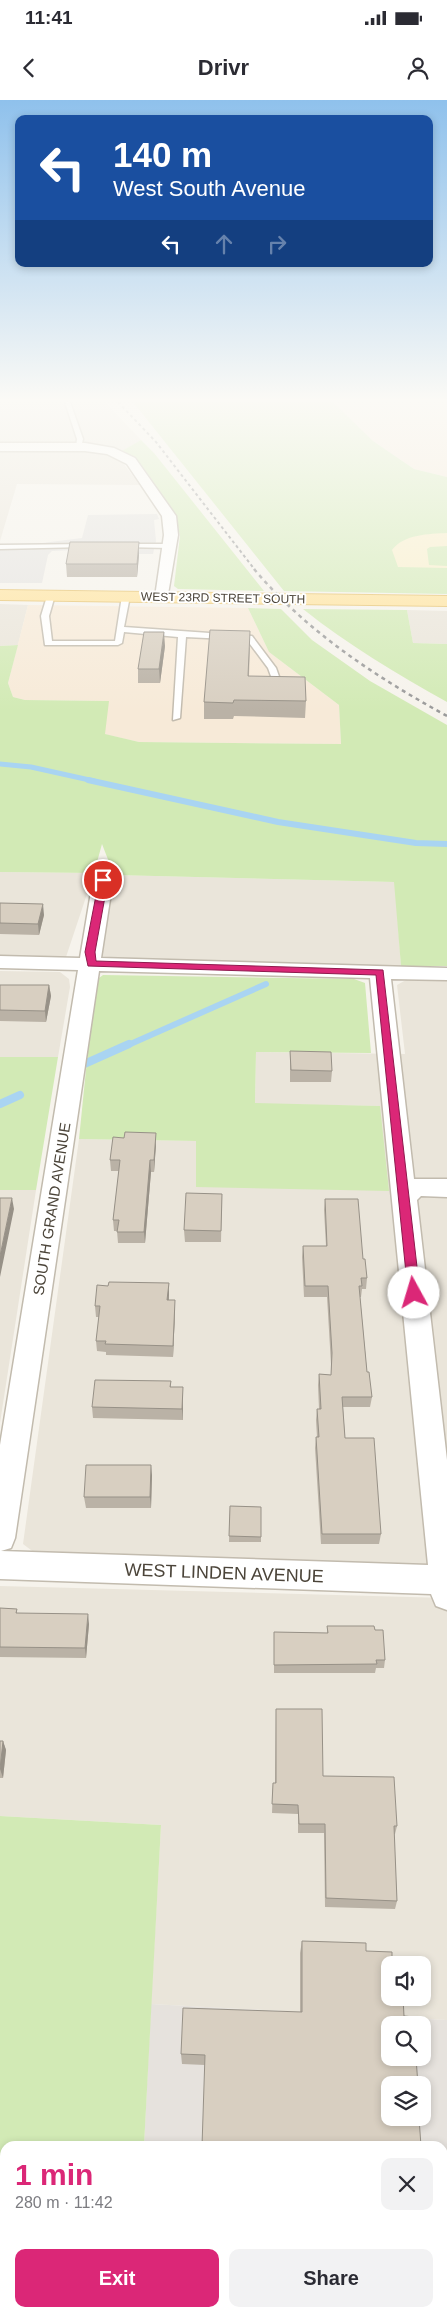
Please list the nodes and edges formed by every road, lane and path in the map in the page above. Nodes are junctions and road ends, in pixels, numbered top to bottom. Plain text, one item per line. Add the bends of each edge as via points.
1 (162, 505) edge
2 (92, 545) edge
3 (117, 545) edge
4 (170, 546) junction
5 (0, 547) edge
6 (0, 595) edge
7 (51, 595) junction
8 (126, 596) junction
9 (162, 597) junction
10 (447, 601) edge
11 (121, 629) junction
12 (182, 635) junction
13 (278, 685) edge
14 (176, 718) dead end
15 (103, 880) dead end
16 (0, 962) edge
17 (91, 964) junction
18 (380, 972) junction
19 (447, 974) edge
20 (447, 1188) edge
21 (404, 1197) junction
22 (0, 1538) edge
23 (0, 1565) edge
24 (446, 1585) edge

1 - 4 street via 168,514 172,535
2 - 5 lane
3 - 4 lane
4 - 9 street
6 - 7 main road, WEST 23RD STREET SOUTH
7 - 8 main road, WEST 23RD STREET SOUTH
7 - 11 lane via 45,616 48,643 118,644
8 - 9 main road, WEST 23RD STREET SOUTH
8 - 11 lane
9 - 10 main road, WEST 23RD STREET SOUTH
11 - 12 lane
12 - 13 lane via 249,638 272,668
12 - 14 lane
15 - 17 street, SOUTH GRAND AVENUE via 90,952
16 - 17 street
17 - 18 street
17 - 22 street, SOUTH GRAND AVENUE
18 - 19 street
18 - 21 street
20 - 21 street via 416,1187
21 - 24 street
23 - 24 street, WEST LINDEN AVENUE

